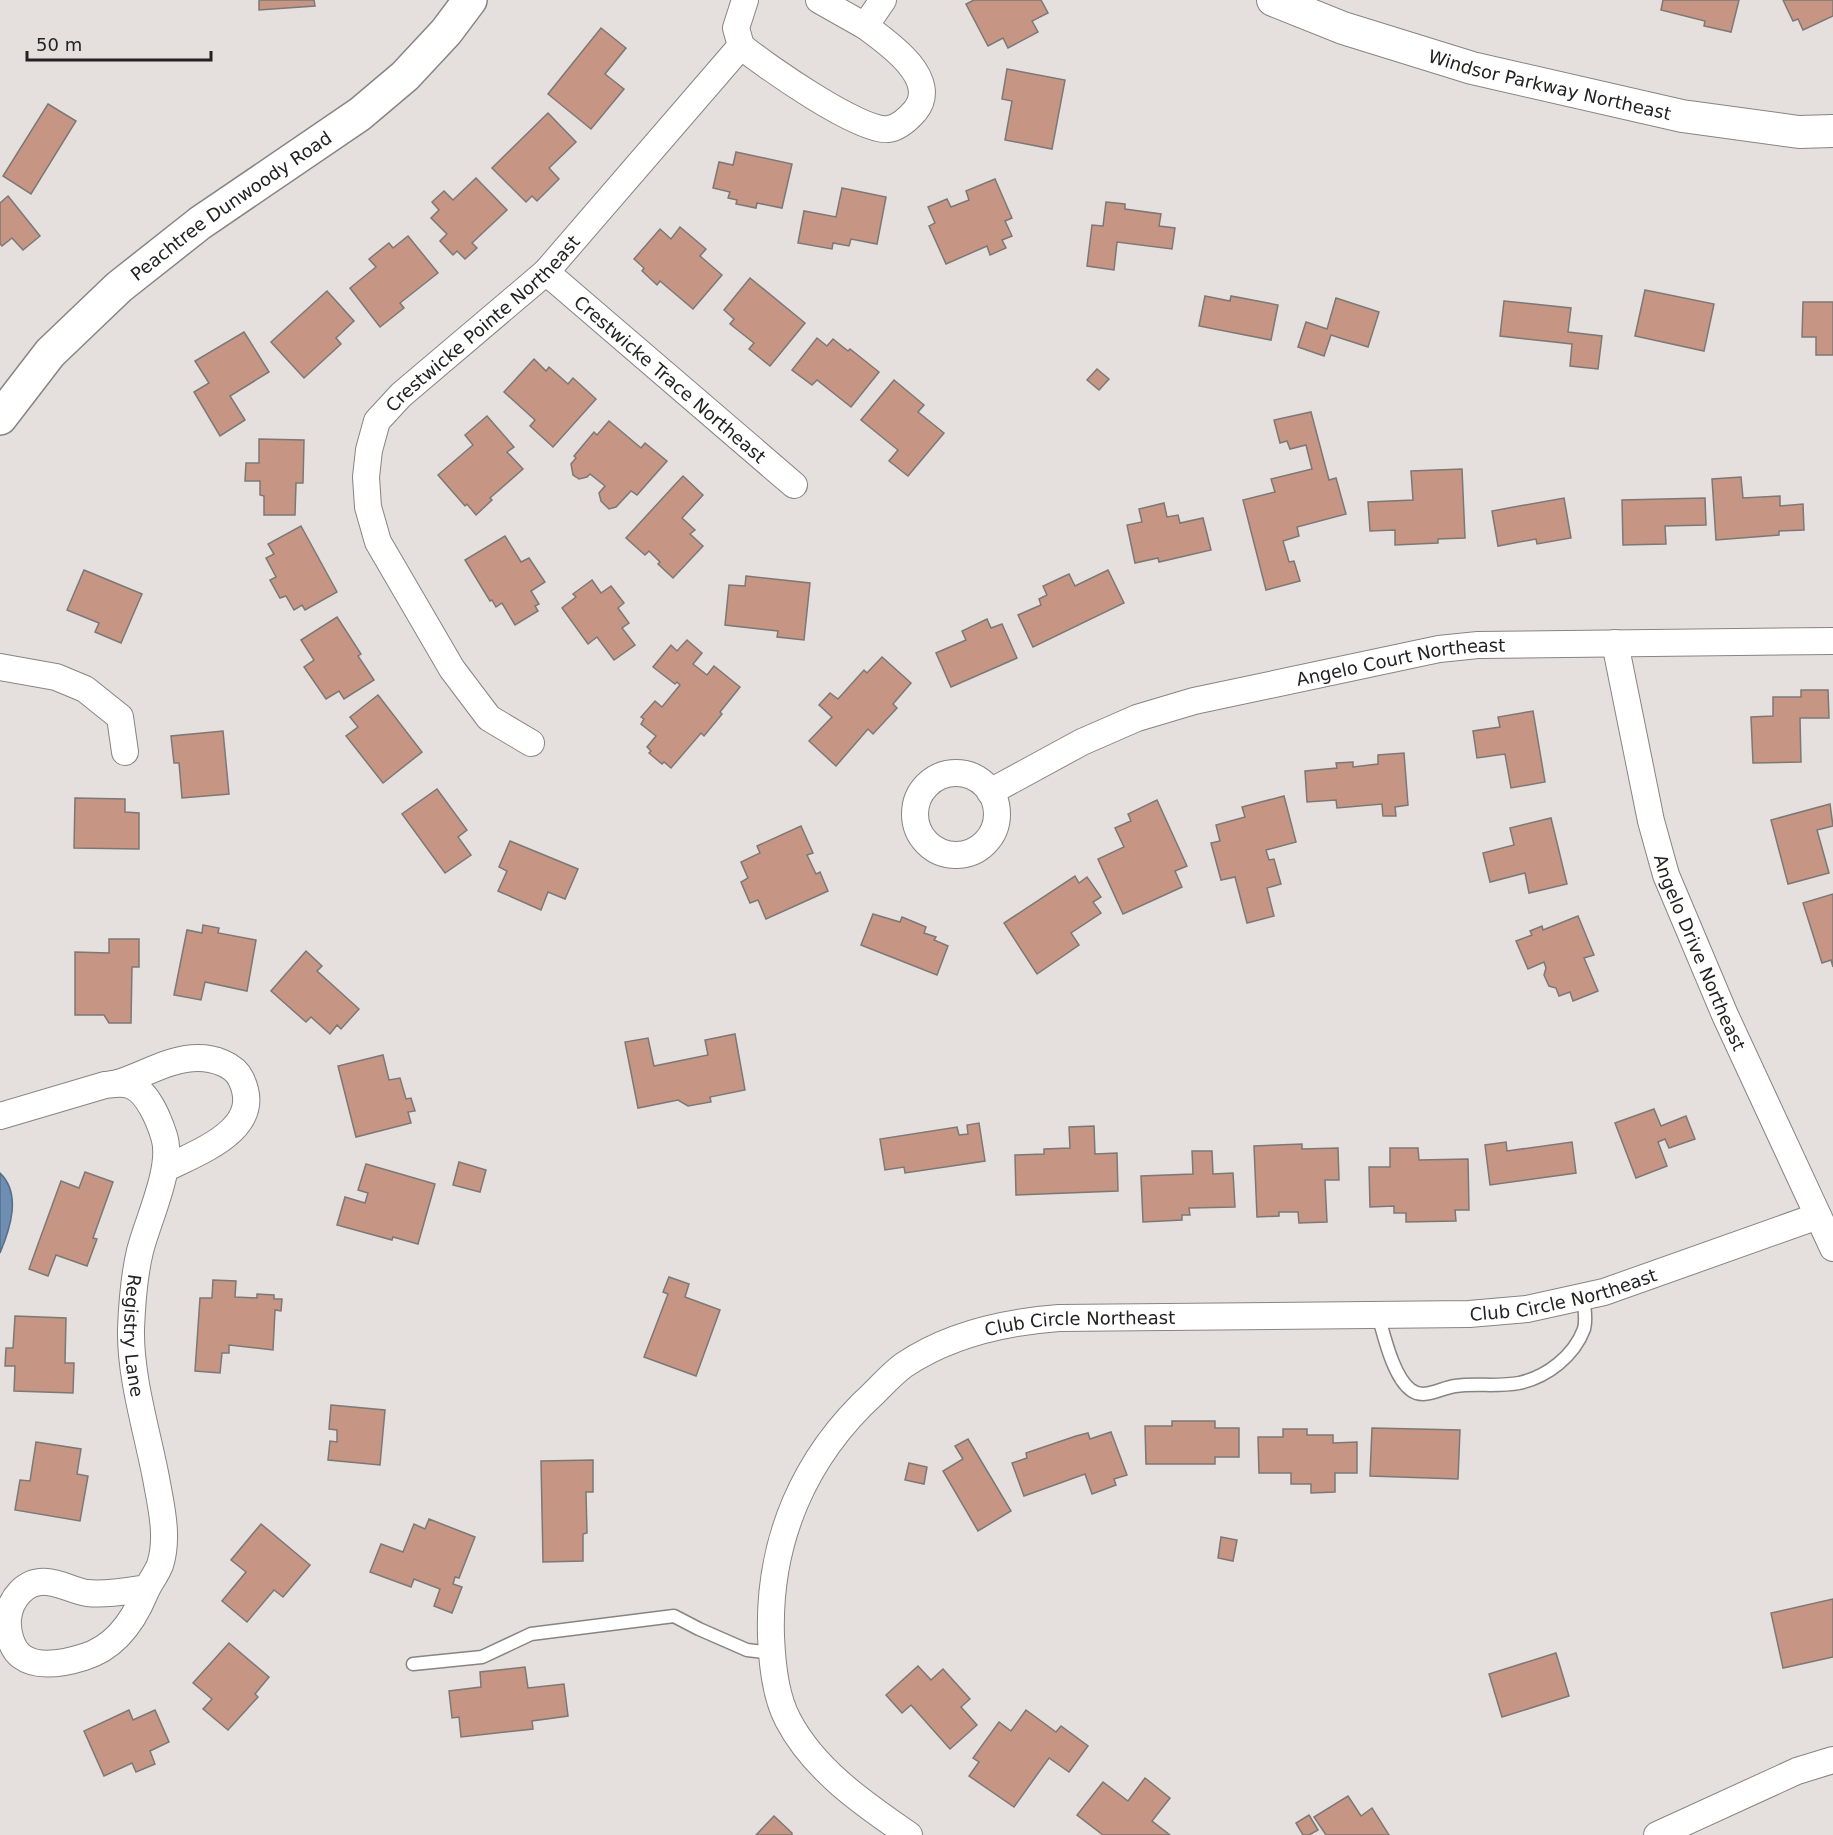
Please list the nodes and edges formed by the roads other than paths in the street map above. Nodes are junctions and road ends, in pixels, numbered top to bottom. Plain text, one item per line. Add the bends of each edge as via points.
1 (470, 0) edge
2 (745, 0) edge
3 (819, 0) edge
4 (883, 0) edge
5 (1273, 0) edge
6 (865, 26) junction
7 (741, 46) junction
8 (1833, 131) edge
9 (546, 272) junction
10 (0, 418) edge
11 (794, 485) dead end
12 (1833, 641) edge
13 (1615, 643) junction
14 (0, 667) edge
15 (531, 743) dead end
16 (125, 752) dead end
17 (990, 792) dead end
18 (118, 1083) junction
19 (0, 1116) edge
20 (165, 1168) junction
21 (1818, 1216) junction
22 (1833, 1248) edge
23 (1582, 1297) junction
24 (1378, 1315) junction
25 (147, 1588) junction
26 (772, 1653) junction
27 (412, 1664) dead end
28 (1833, 1760) edge
29 (909, 1835) edge
30 (1658, 1835) edge

1 - 10 main road, Peachtree Dunwoody Road via 405,76 360,114 200,223 119,286 50,353
2 - 7 street via 736,28
3 - 6 street
4 - 6 street
5 - 8 street, Windsor Parkway Northeast via 1343,28 1472,68 1682,116 1799,132
6 - 7 street via 890,44 915,70 922,89 918,107 906,121 888,129 864,125 763,64
7 - 9 street, Crestwicke Pointe Northeast
9 - 11 street, Crestwicke Trace Northeast
9 - 15 street, Crestwicke Pointe Northeast via 400,394 377,421 366,477 368,507 378,542 452,669 489,718
12 - 13 street, Angelo Court Northeast
13 - 17 street, Angelo Court Northeast via 1440,649 1194,701 1137,718 1082,742
13 - 21 street, Angelo Drive Northeast via 1651,821 1666,875 1725,1015
14 - 16 street via 56,677 85,689 120,717
18 - 19 street
18 - 20 street, Registry Lane via 134,1086 146,1098 164,1137
18 - 20 street via 196,1058 229,1066 240,1076 248,1101 239,1124 216,1143
20 - 25 street, Registry Lane via 139,1254 131,1332 134,1368 163,1516 160,1565
21 - 22 street, Angelo Drive Northeast
21 - 23 street, Club Circle Northeast
23 - 24 street, Club Circle Northeast via 1515,1310
23 - 24 lane via 1583,1329 1556,1366 1519,1383 1454,1386 1423,1395 1410,1390 1399,1375
24 - 26 street, Club Circle Northeast via 1028,1320 982,1330 917,1358 855,1410 813,1464 796,1498 775,1571
25 - 25 street, Registry Lane via 106,1594 85,1593 46,1582 32,1584 16,1595 9,1608 7,1626 11,1641 18,1654 36,1662 52,1664 87,1656 104,1649 125,1629
26 - 27 lane via 747,1650 674,1616 531,1634 482,1657
26 - 29 street, Club Circle Northeast via 779,1696 802,1743 834,1778
28 - 30 street via 1797,1772

